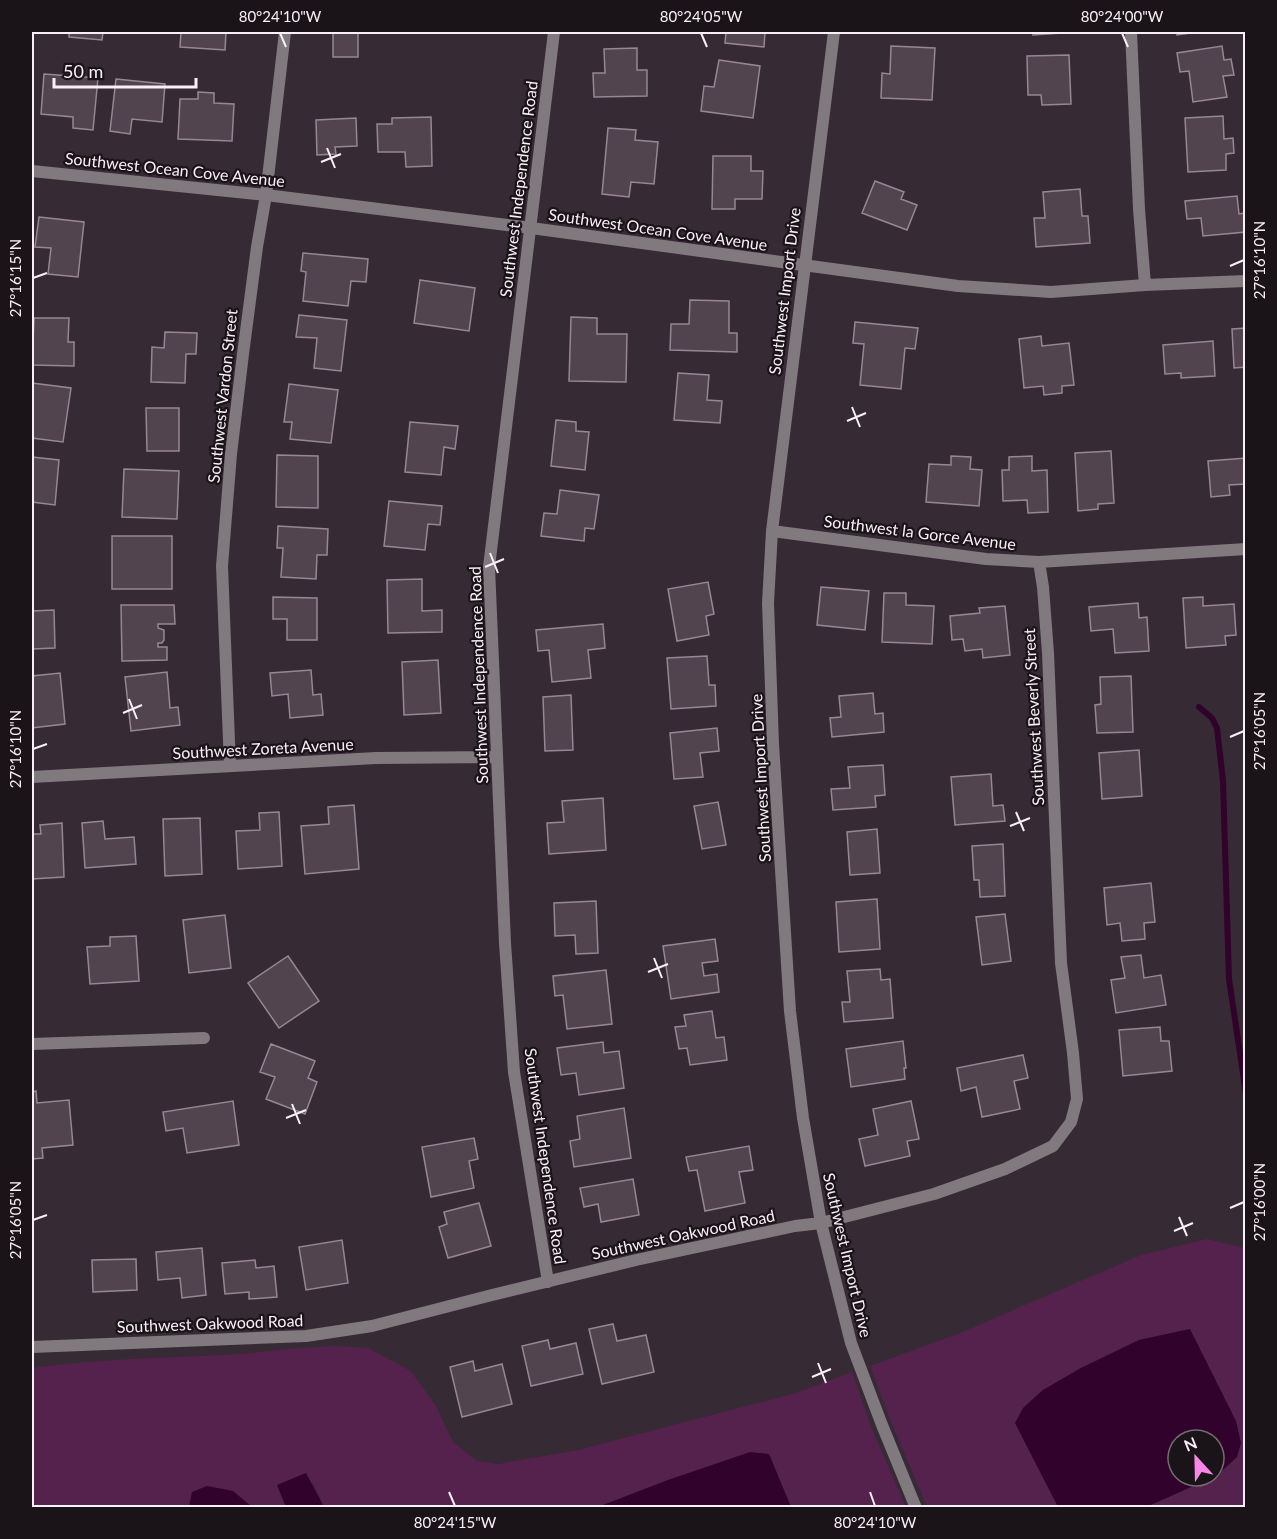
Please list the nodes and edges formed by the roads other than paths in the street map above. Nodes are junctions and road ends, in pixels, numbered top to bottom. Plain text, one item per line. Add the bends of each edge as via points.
1 (285, 32) edge
2 (554, 32) edge
3 (834, 32) edge
4 (1131, 32) edge
5 (32, 171) edge
6 (266, 195) junction
7 (531, 228) junction
8 (804, 266) junction
9 (1245, 281) edge
10 (1145, 285) junction
11 (772, 531) junction
12 (1245, 549) edge
13 (1039, 562) junction
14 (496, 757) junction
15 (230, 766) junction
16 (32, 777) edge
17 (204, 1038) dead end
18 (32, 1044) edge
19 (1071, 1122) joint
20 (821, 1223) junction
21 (548, 1282) junction
22 (32, 1347) edge
23 (916, 1508) edge

1 - 6 street, Southwest Vardon Street
2 - 7 street, Southwest Independence Road
3 - 8 street, Southwest Import Drive
4 - 10 street
5 - 6 street, Southwest Ocean Cove Avenue
6 - 7 street, Southwest Ocean Cove Avenue
6 - 15 street, Southwest Vardon Street via 231,454 222,566
7 - 8 street, Southwest Ocean Cove Avenue
7 - 14 street, Southwest Independence Road via 489,567
8 - 10 street, Southwest Ocean Cove Avenue via 958,286 1051,292
8 - 11 street, Southwest Import Drive
9 - 10 street, Southwest Ocean Cove Avenue
11 - 13 street, Southwest la Gorce Avenue via 986,559
11 - 20 street, Southwest Import Drive via 768,603 772,733 790,1011
12 - 13 street, Southwest la Gorce Avenue
13 - 19 street, Southwest Beverly Street via 1048,645 1061,963 1077,1099
14 - 15 street, Southwest Zoreta Avenue via 376,758
14 - 21 street, Southwest Independence Road via 514,1072
15 - 16 street, Southwest Zoreta Avenue
17 - 18 street
19 - 20 street, Southwest Oakwood Road via 1053,1146 1005,1169 934,1194
20 - 21 street, Southwest Oakwood Road
20 - 23 street, Southwest Import Drive via 851,1343
21 - 22 street, Southwest Oakwood Road via 372,1326 306,1336

